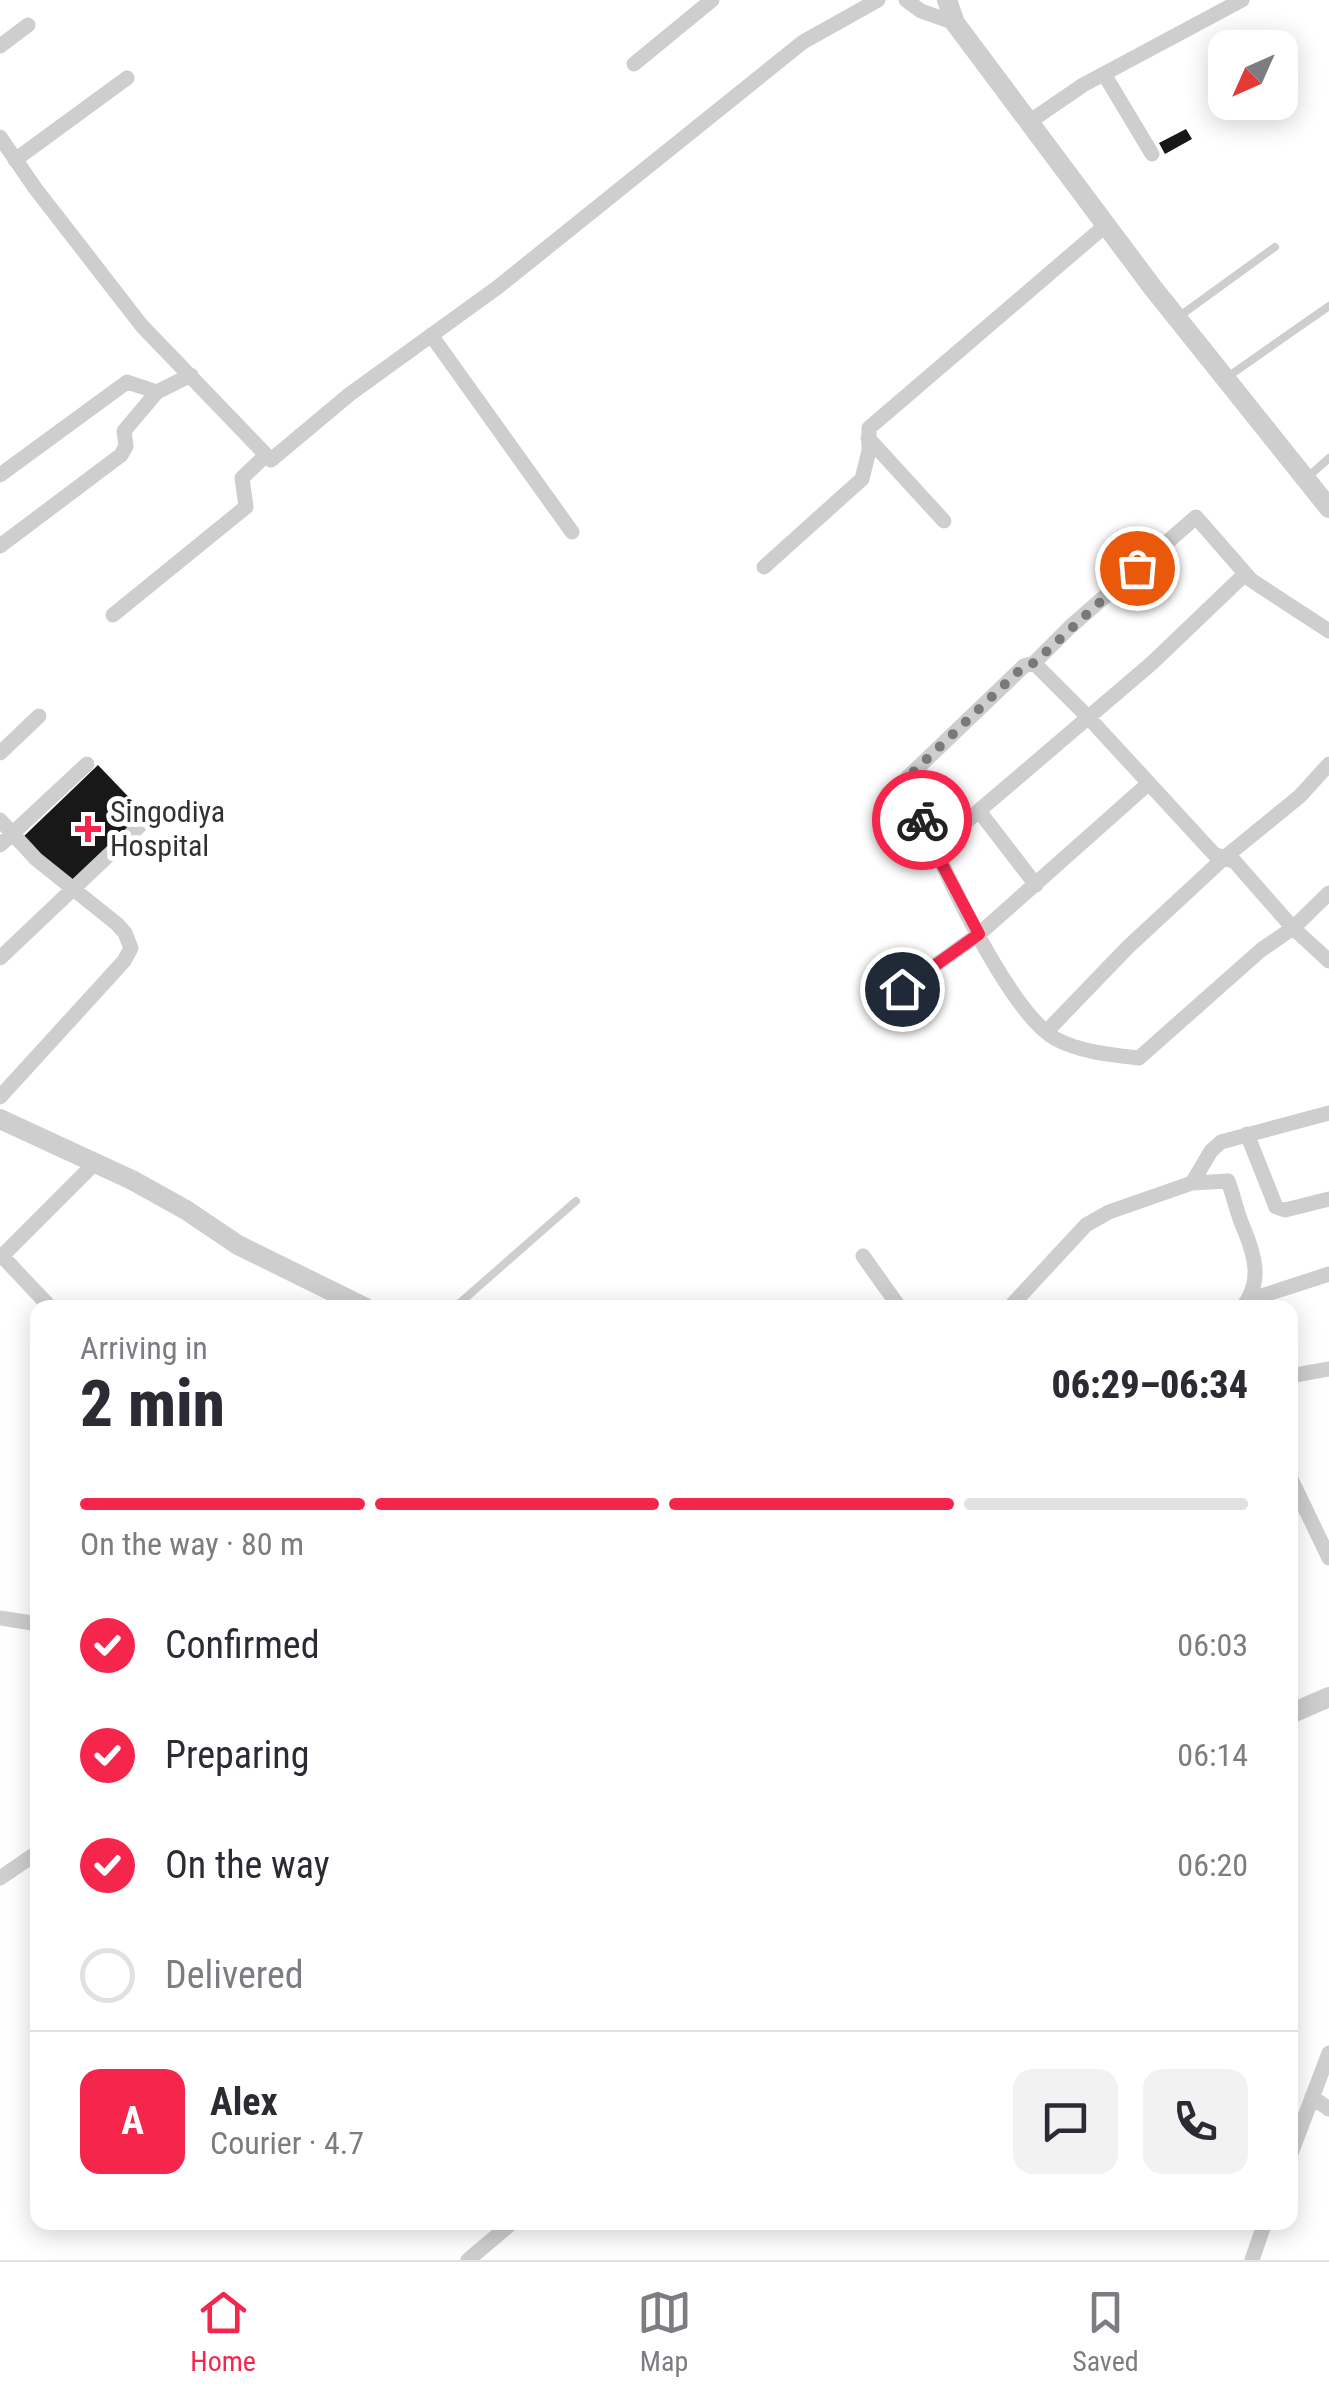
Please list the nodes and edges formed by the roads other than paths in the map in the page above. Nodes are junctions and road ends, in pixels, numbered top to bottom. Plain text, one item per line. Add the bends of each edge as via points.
1 (712, 0) edge
2 (878, 0) edge
3 (906, 0) edge
4 (947, 0) edge
5 (1242, 0) edge
6 (28, 24) dead end
7 (956, 24) junction
8 (0, 46) edge
9 (634, 64) dead end
10 (1104, 74) junction
11 (127, 78) dead end
12 (1029, 122) junction
13 (0, 137) edge
14 (1152, 154) dead end
15 (16, 160) junction
16 (1106, 225) junction
17 (1275, 247) dead end
18 (1329, 306) edge
19 (1177, 318) junction
20 (431, 335) junction
21 (191, 375) junction
22 (1226, 378) junction
23 (158, 392) junction
24 (868, 438) junction
25 (266, 455) junction
26 (1329, 458) edge
27 (0, 475) edge
28 (1306, 479) junction
29 (1329, 508) edge
30 (944, 521) dead end
31 (572, 532) dead end
32 (0, 546) edge
33 (764, 567) dead end
34 (1245, 574) junction
35 (113, 615) dead end
36 (1329, 631) edge
37 (1034, 663) junction
38 (39, 716) dead end
39 (1088, 717) junction
40 (0, 753) edge
41 (87, 764) dead end
42 (1329, 764) edge
43 (1149, 783) junction
44 (979, 811) junction
45 (152, 814) dead end
46 (0, 820) edge
47 (12, 833) junction
48 (0, 846) edge
49 (934, 849) junction
50 (1224, 858) junction
51 (1036, 885) junction
52 (71, 888) junction
53 (1329, 894) edge
54 (1293, 928) junction
55 (979, 934) junction
56 (0, 958) edge
57 (1329, 960) edge
58 (876, 1008) dead end
59 (1046, 1031) junction
60 (0, 1096) edge
61 (1329, 1113) edge
62 (0, 1120) edge
63 (1247, 1134) junction
64 (95, 1163) junction
65 (1192, 1183) junction
66 (1329, 1198) edge
67 (576, 1200) dead end
68 (863, 1256) dead end
69 (1, 1257) edge
70 (1329, 1274) edge
71 (43, 1300) edge
72 (350, 1300) edge
73 (463, 1300) edge
74 (894, 1300) edge
75 (1017, 1300) edge
76 (1248, 1300) edge
77 (1257, 1300) edge
78 (1329, 1369) edge
79 (1298, 1375) edge
80 (1298, 1494) edge
81 (1329, 1558) edge
82 (0, 1618) edge
83 (30, 1623) edge
84 (1329, 1697) edge
85 (1298, 1711) edge
86 (30, 1857) edge
87 (0, 1878) edge
88 (1329, 2053) edge
89 (1312, 2097) junction
90 (1329, 2109) edge
91 (1298, 2135) edge
92 (504, 2230) edge
93 (1263, 2230) edge
94 (468, 2260) edge
95 (1252, 2260) edge

1 - 9 street
2 - 20 street via 803,42
3 - 7 street
4 - 7 street
5 - 10 street
6 - 8 street
7 - 12 street
10 - 12 street
10 - 14 street
11 - 15 street
12 - 16 street
13 - 15 street
15 - 21 street via 142,326
16 - 19 street
16 - 24 street via 869,428
17 - 19 lane
18 - 22 lane
19 - 22 street
20 - 25 street via 270,460
20 - 31 street
21 - 23 street
21 - 25 street
22 - 28 street
23 - 27 street via 128,382
23 - 32 street via 124,430 121,455
24 - 30 street
24 - 33 street via 862,479
25 - 35 street via 242,478 246,507
26 - 28 lane
28 - 29 street
34 - 36 street
34 - 37 street via 1196,517
34 - 39 street
37 - 39 street
37 - 49 street via 907,778
38 - 40 street
39 - 43 street
39 - 44 street
41 - 47 street
42 - 50 street
43 - 50 street
43 - 51 street
44 - 49 street
44 - 51 street
45 - 52 street
46 - 47 street
47 - 48 street
47 - 52 street
49 - 55 street
50 - 54 street via 1235,862
50 - 59 street
51 - 55 street
52 - 56 street
52 - 60 street via 125,932 131,948
53 - 54 street
54 - 57 street
54 - 59 street via 1139,1058 1085,1049
55 - 58 street
55 - 59 street via 1006,984
61 - 63 street
62 - 64 street
63 - 65 street via 1216,1146
63 - 66 street via 1276,1206 1285,1210
64 - 69 street
64 - 72 street
65 - 75 street via 1086,1226
65 - 76 street via 1228,1182 1254,1246 1256,1280
67 - 73 lane
68 - 74 street
69 - 71 street
70 - 77 street
78 - 79 street
80 - 81 street
82 - 83 street
84 - 85 street
86 - 87 street
88 - 89 street
89 - 90 street
89 - 91 street
92 - 94 street
93 - 95 street

